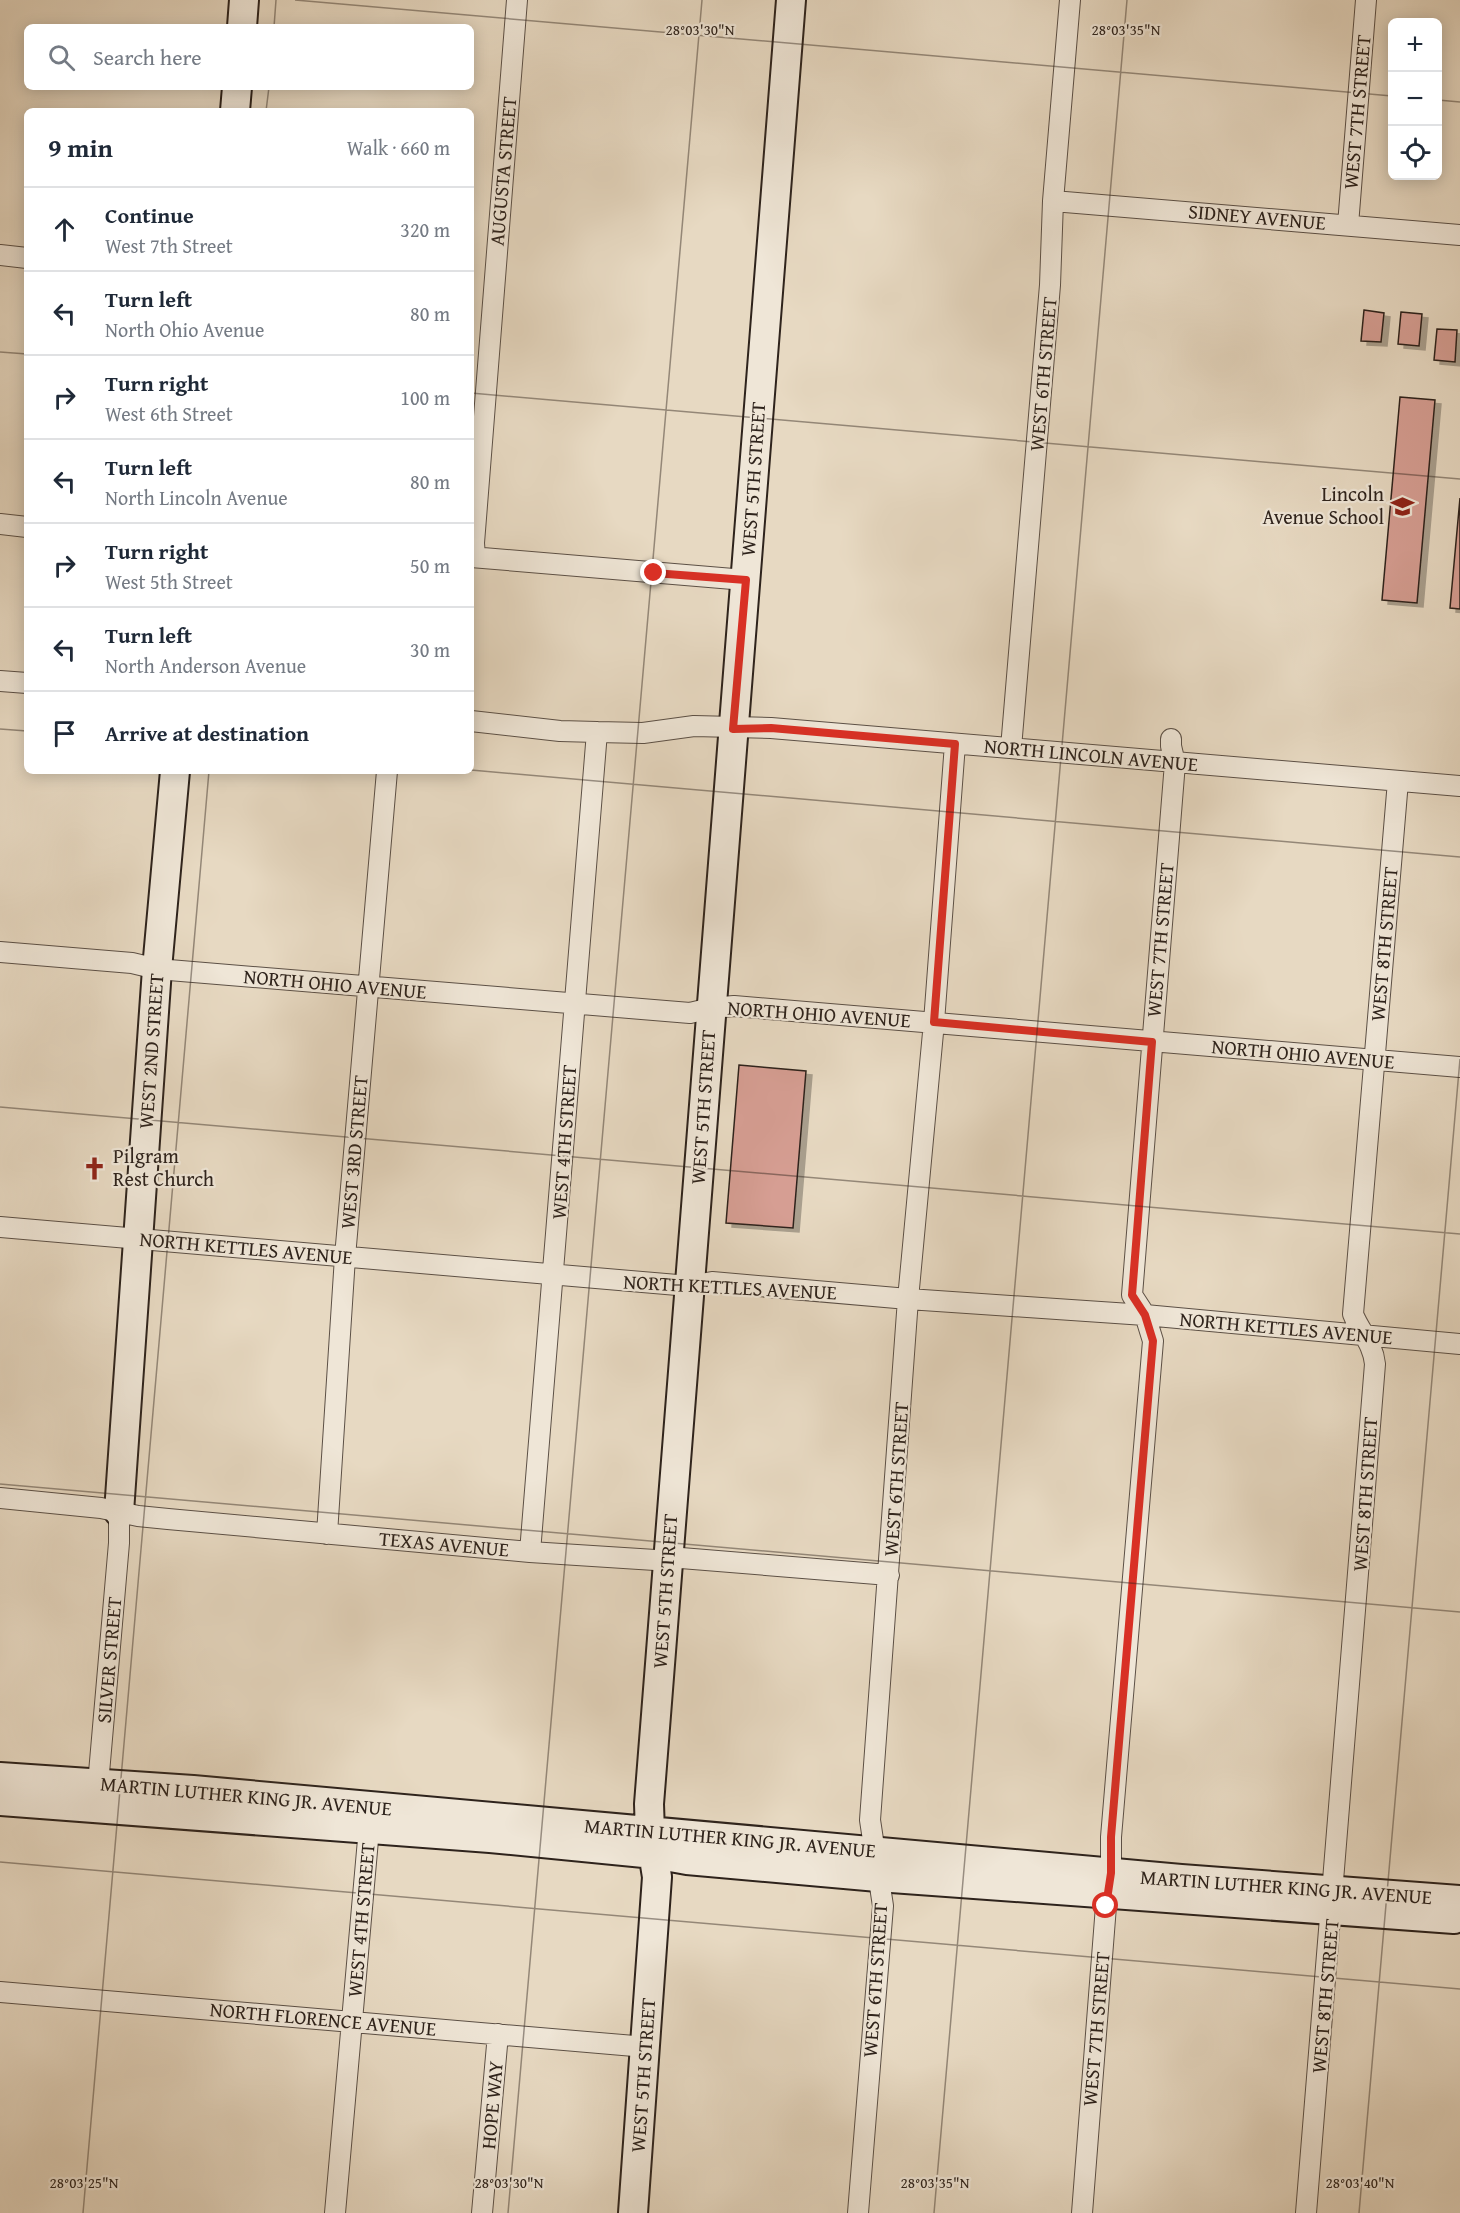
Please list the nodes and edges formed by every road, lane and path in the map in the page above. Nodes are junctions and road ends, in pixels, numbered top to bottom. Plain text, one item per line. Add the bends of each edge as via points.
1 (244, 0) edge
2 (517, 0) edge
3 (791, 0) edge
4 (1070, 0) edge
5 (1366, 0) edge
6 (242, 24) edge
7 (237, 90) edge
8 (235, 108) edge
9 (1053, 201) junction
10 (1348, 225) junction
11 (1460, 235) edge
12 (0, 255) edge
13 (24, 258) edge
14 (0, 524) edge
15 (24, 527) edge
16 (474, 543) edge
17 (474, 557) edge
18 (746, 580) junction
19 (0, 681) edge
20 (24, 683) edge
21 (474, 721) edge
22 (733, 729) junction
23 (597, 732) junction
24 (1171, 739) dead end
25 (955, 744) junction
26 (1011, 748) junction
27 (1175, 763) junction
28 (175, 774) edge
29 (387, 774) edge
30 (1398, 781) junction
31 (1460, 786) edge
32 (0, 952) edge
33 (157, 969) junction
34 (367, 987) junction
35 (574, 1002) junction
36 (711, 1008) junction
37 (934, 1022) junction
38 (1152, 1042) junction
39 (1374, 1060) junction
40 (1460, 1067) edge
41 (0, 1227) edge
42 (137, 1238) junction
43 (345, 1257) junction
44 (554, 1275) junction
45 (689, 1286) junction
46 (908, 1299) junction
47 (1145, 1315) junction
48 (1366, 1336) junction
49 (1460, 1344) edge
50 (0, 1498) edge
51 (119, 1512) junction
52 (327, 1534) junction
53 (530, 1552) junction
54 (667, 1559) junction
55 (889, 1575) junction
56 (0, 1777) edge
57 (97, 1796) junction
58 (0, 1801) edge
59 (370, 1818) junction
60 (652, 1843) junction
61 (877, 1864) junction
62 (1109, 1884) junction
63 (1460, 1900) edge
64 (1333, 1901) junction
65 (1460, 1919) edge
66 (0, 1992) edge
67 (352, 2021) junction
68 (498, 2034) junction
69 (646, 2047) junction
70 (335, 2213) edge
71 (483, 2213) edge
72 (633, 2213) edge
73 (858, 2213) edge
74 (1082, 2213) edge
75 (1306, 2213) edge

1 - 6 street
2 - 16 street, AUGUSTA STREET
3 - 18 street, WEST 5TH STREET
4 - 9 street, WEST 6TH STREET
5 - 10 street, WEST 7TH STREET
7 - 8 street
9 - 10 street, SIDNEY AVENUE
9 - 26 street, WEST 6TH STREET via 1050,285
10 - 11 street, SIDNEY AVENUE
12 - 13 street
14 - 15 street
17 - 18 street
18 - 22 street, WEST 5TH STREET
19 - 20 street
21 - 23 street, NORTH LINCOLN AVENUE
22 - 23 street, NORTH LINCOLN AVENUE via 694,726 643,733
22 - 25 street, NORTH LINCOLN AVENUE via 771,728
22 - 36 street, WEST 5TH STREET
23 - 35 street, WEST 4TH STREET
24 - 27 street, WEST 7TH STREET
25 - 26 street, NORTH LINCOLN AVENUE
25 - 37 street, WEST 6TH STREET
26 - 27 street, NORTH LINCOLN AVENUE
27 - 30 street, NORTH LINCOLN AVENUE
27 - 38 street, WEST 7TH STREET
28 - 33 street, WEST 2ND STREET
29 - 34 street, WEST 3RD STREET
30 - 31 street, NORTH LINCOLN AVENUE
30 - 39 street, WEST 8TH STREET
32 - 33 street, NORTH OHIO AVENUE via 132,963
33 - 34 street, NORTH OHIO AVENUE
33 - 42 street, WEST 2ND STREET
34 - 35 street, NORTH OHIO AVENUE
34 - 43 street, WEST 3RD STREET
35 - 36 street, NORTH OHIO AVENUE via 690,1012
35 - 44 street, WEST 4TH STREET
36 - 37 street, NORTH OHIO AVENUE via 734,1005
36 - 45 street, WEST 5TH STREET
37 - 38 street, NORTH OHIO AVENUE
37 - 46 street, WEST 6TH STREET
38 - 39 street, NORTH OHIO AVENUE
38 - 47 street, WEST 7TH STREET via 1132,1295
39 - 40 street, NORTH OHIO AVENUE
39 - 48 street, WEST 8TH STREET via 1353,1314
41 - 42 street, NORTH KETTLES AVENUE
42 - 43 street, NORTH KETTLES AVENUE
42 - 51 street, WEST 2ND STREET
43 - 44 street, NORTH KETTLES AVENUE
43 - 52 street, WEST 3RD STREET
44 - 45 street, NORTH KETTLES AVENUE
44 - 53 street, WEST 4TH STREET
45 - 46 street, NORTH KETTLES AVENUE via 712,1282
45 - 54 street, WEST 5TH STREET
46 - 47 street, NORTH KETTLES AVENUE
46 - 55 street, WEST 6TH STREET
47 - 48 street, NORTH KETTLES AVENUE
47 - 62 street, WEST 7TH STREET via 1153,1341
48 - 49 street, NORTH KETTLES AVENUE
48 - 64 street, WEST 8TH STREET via 1374,1351 1375,1364
50 - 51 street, TEXAS AVENUE
51 - 52 street, TEXAS AVENUE
51 - 57 street, SILVER STREET
52 - 53 street, TEXAS AVENUE
53 - 54 street, TEXAS AVENUE
54 - 55 street, TEXAS AVENUE
54 - 60 street, WEST 5TH STREET via 649,1804
55 - 61 street, WEST 6TH STREET via 870,1820
56 - 57 street, MARTIN LUTHER KING JR. AVENUE
57 - 58 street, MARTIN LUTHER KING JR. AVENUE
57 - 59 street, MARTIN LUTHER KING JR. AVENUE
59 - 60 street, MARTIN LUTHER KING JR. AVENUE via 490,1838
59 - 67 street, WEST 4TH STREET
60 - 61 street, MARTIN LUTHER KING JR. AVENUE via 687,1860
60 - 69 street, WEST 5TH STREET via 657,1877
61 - 62 street, MARTIN LUTHER KING JR. AVENUE
61 - 73 street, WEST 6TH STREET via 883,1906
62 - 64 street, MARTIN LUTHER KING JR. AVENUE
62 - 74 street, WEST 7TH STREET
63 - 64 street, MARTIN LUTHER KING JR. AVENUE
64 - 65 street, MARTIN LUTHER KING JR. AVENUE
64 - 75 street, WEST 8TH STREET
66 - 67 street, NORTH FLORENCE AVENUE
67 - 68 street, NORTH FLORENCE AVENUE
67 - 70 street, WEST 4TH STREET
68 - 69 street, NORTH FLORENCE AVENUE
68 - 71 street, HOPE WAY
69 - 72 street, WEST 5TH STREET

